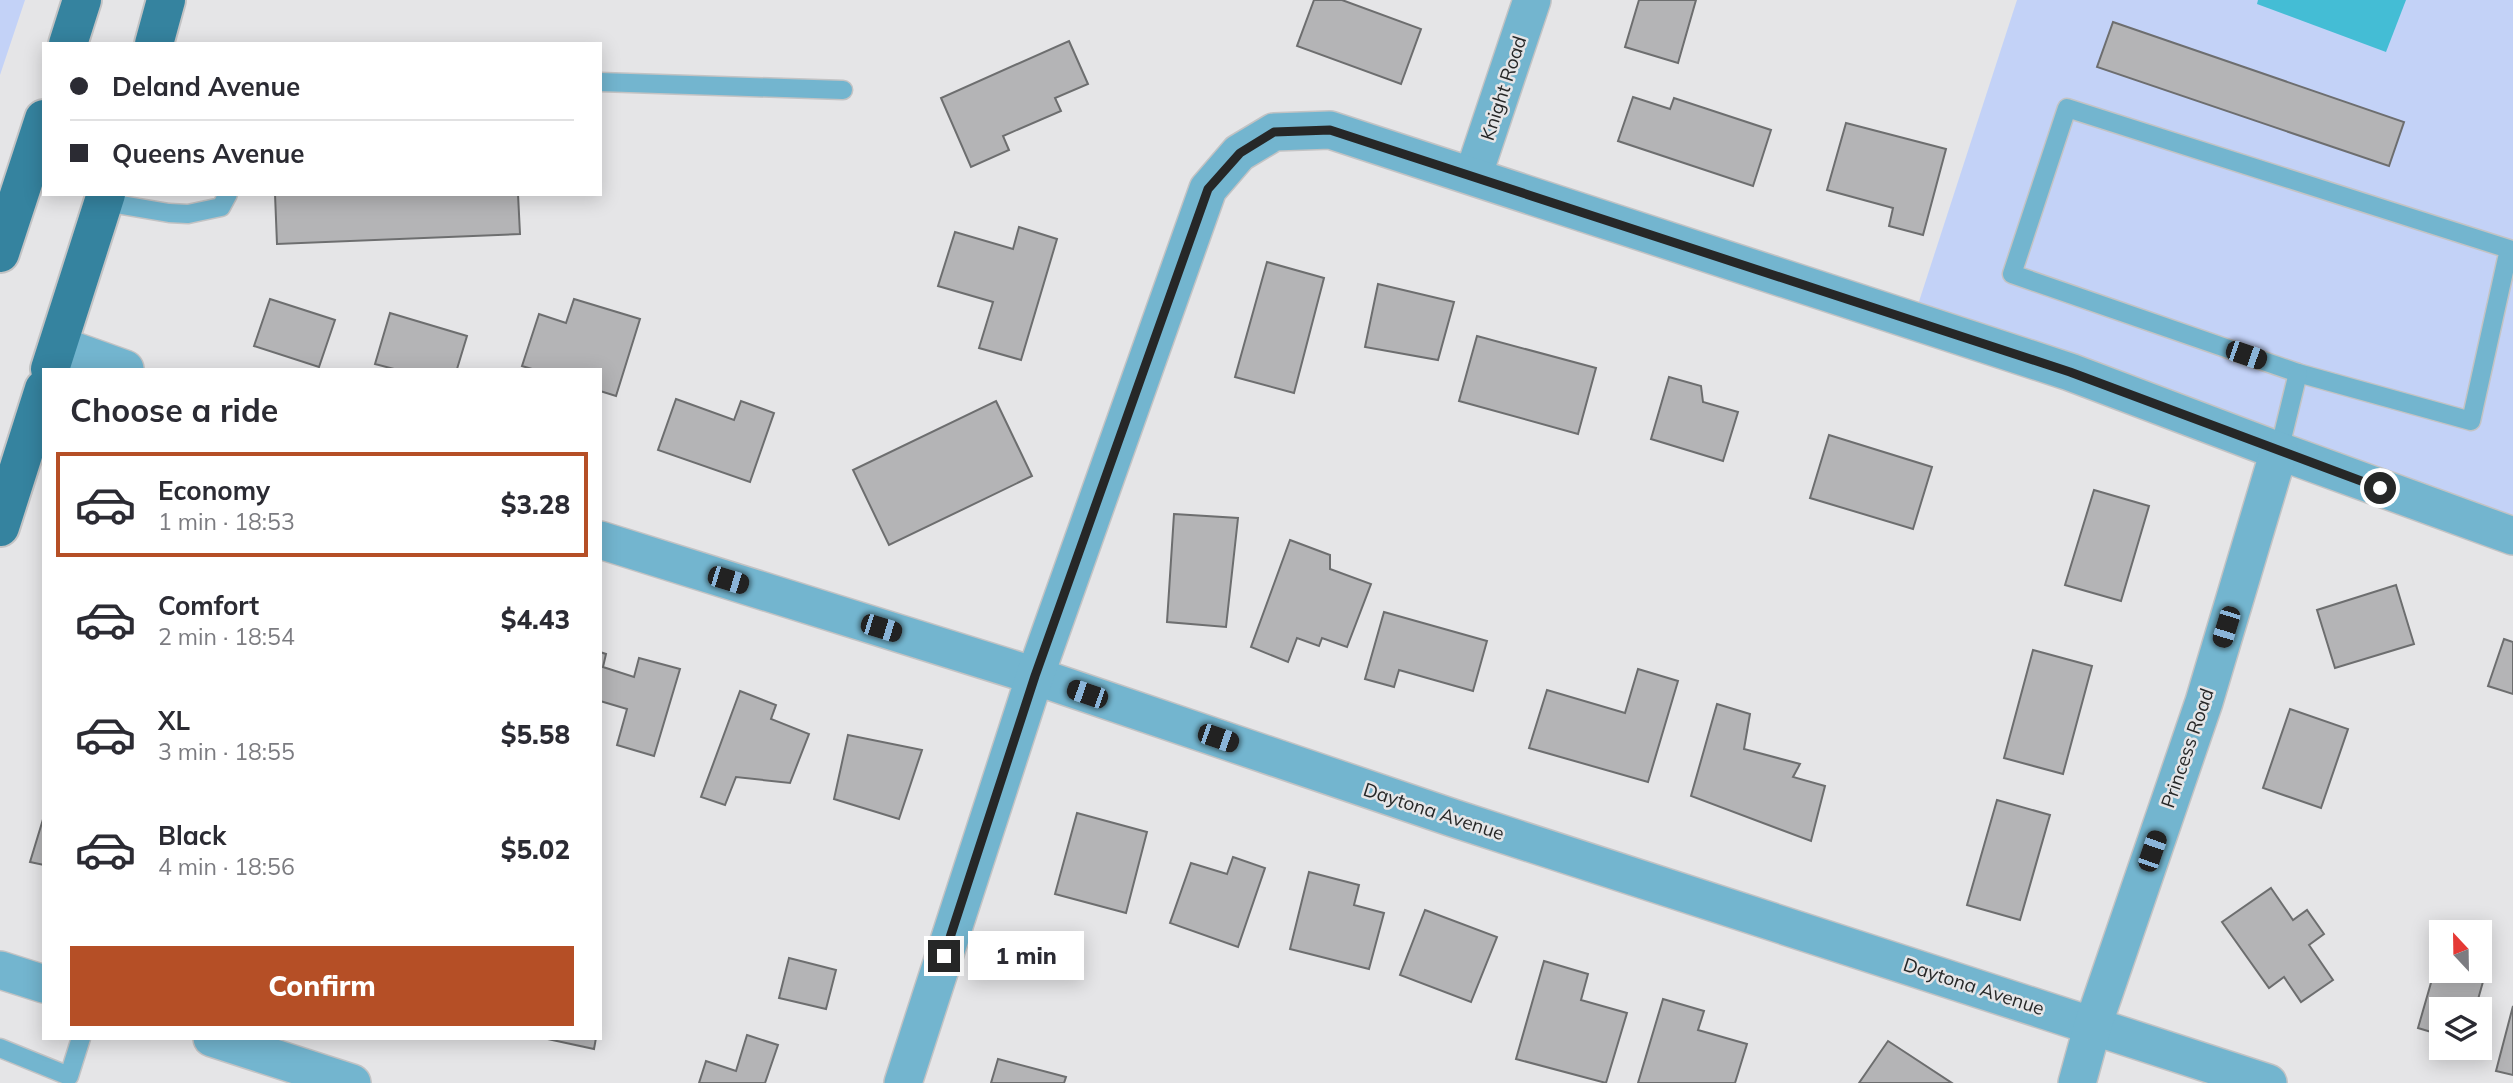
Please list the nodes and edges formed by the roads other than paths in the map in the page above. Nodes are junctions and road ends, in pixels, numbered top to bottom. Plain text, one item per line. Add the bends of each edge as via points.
1 (82, 0) edge
2 (166, 0) edge
3 (1532, 0) edge
4 (69, 42) edge
5 (155, 42) edge
6 (602, 82) edge
7 (843, 90) dead end
8 (42, 125) edge
9 (1473, 176) junction
10 (227, 196) edge
11 (105, 198) edge
12 (0, 253) edge
13 (54, 357) edge
14 (119, 368) edge
15 (2298, 373) junction
16 (42, 395) edge
17 (2279, 451) junction
18 (0, 527) edge
19 (2509, 530) edge
20 (602, 541) edge
21 (1035, 676) junction
22 (0, 970) edge
23 (42, 983) edge
24 (2093, 1025) junction
25 (80, 1040) edge
26 (218, 1040) edge
27 (0, 1048) edge
28 (68, 1080) edge
29 (352, 1083) edge
30 (903, 1083) edge
31 (2077, 1083) edge
32 (2268, 1083) edge

1 - 4 main road
2 - 5 main road
3 - 9 street, Knight Road
6 - 7 lane
8 - 12 main road
9 - 17 street via 2070,372
9 - 21 street via 1330,130 1274,132 1240,153 1208,189
10 - 11 lane via 220,207 188,214
11 - 13 main road
13 - 14 street
15 - 15 lane via 2470,421 2509,249 2067,108 2011,274
15 - 17 lane
16 - 18 main road
17 - 19 street
17 - 24 street, Princess Road via 2204,702
20 - 21 street, Daytona Avenue
21 - 24 street, Daytona Avenue via 1453,818
21 - 30 street
22 - 23 street
24 - 31 street, Princess Road
24 - 32 street, Daytona Avenue
25 - 28 lane
26 - 29 street
27 - 28 lane

